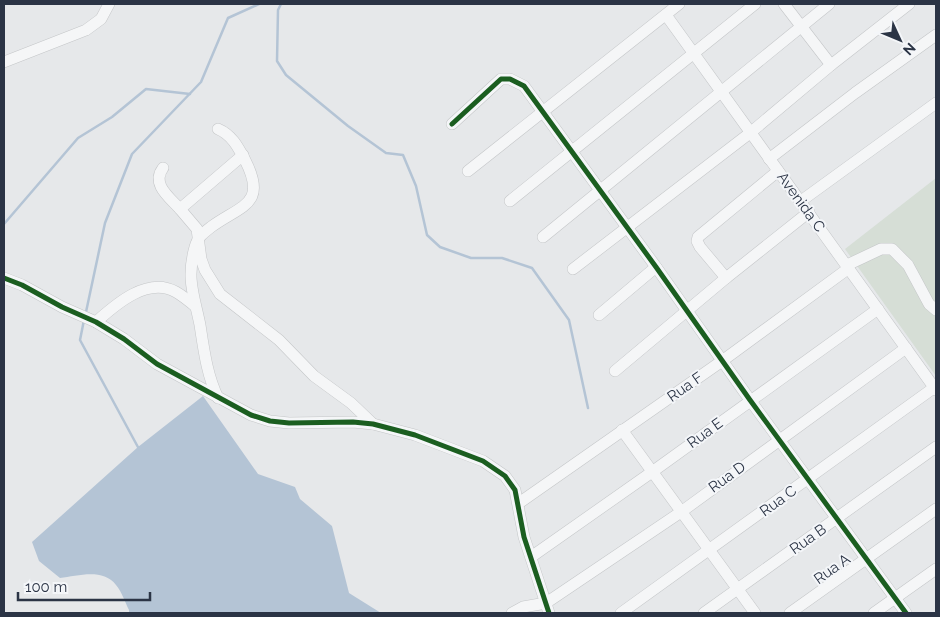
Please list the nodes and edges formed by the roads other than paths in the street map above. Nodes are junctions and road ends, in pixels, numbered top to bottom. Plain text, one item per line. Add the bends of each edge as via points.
1 (110, 4) edge
2 (679, 4) edge
3 (755, 4) edge
4 (784, 4) edge
5 (829, 4) edge
6 (909, 4) edge
7 (666, 15) junction
8 (802, 27) junction
9 (936, 35) edge
10 (693, 55) junction
11 (4, 62) edge
12 (831, 65) junction
13 (720, 93) junction
14 (936, 103) edge
15 (543, 112) junction
16 (452, 124) dead end
17 (218, 129) dead end
18 (750, 133) junction
19 (572, 152) junction
20 (242, 155) junction
21 (769, 159) junction
22 (163, 168) dead end
23 (468, 171) dead end
24 (778, 171) junction
25 (600, 191) junction
26 (510, 200) dead end
27 (801, 202) junction
28 (180, 209) junction
29 (809, 212) junction
30 (627, 228) junction
31 (199, 236) junction
32 (542, 237) dead end
33 (848, 266) junction
34 (656, 267) junction
35 (573, 269) dead end
36 (4, 278) edge
37 (726, 278) junction
38 (195, 306) junction
39 (878, 308) junction
40 (686, 310) junction
41 (936, 310) edge
42 (599, 315) dead end
43 (96, 322) junction
44 (906, 348) junction
45 (722, 361) junction
46 (615, 371) dead end
47 (935, 388) edge
48 (218, 398) junction
49 (750, 400) junction
50 (373, 424) junction
51 (622, 430) junction
52 (779, 440) junction
53 (936, 447) edge
54 (652, 472) junction
55 (808, 479) junction
56 (519, 503) junction
57 (936, 509) edge
58 (681, 512) junction
59 (837, 519) junction
60 (709, 550) junction
61 (531, 557) junction
62 (866, 560) junction
63 (936, 568) edge
64 (737, 589) junction
65 (895, 598) junction
66 (547, 608) edge
67 (512, 613) edge
68 (621, 613) edge
69 (704, 613) edge
70 (755, 613) edge
71 (790, 613) edge
72 (874, 613) edge
73 (906, 613) edge

1 - 11 street via 100,19 86,30
2 - 7 street
3 - 10 street
4 - 8 street
5 - 8 street
6 - 12 street
7 - 10 street, Avenida C
7 - 15 street
8 - 12 street
8 - 13 street
9 - 21 street
10 - 13 street, Avenida C
10 - 19 street
12 - 18 street
13 - 18 street, Avenida C
13 - 25 street
14 - 27 street
15 - 16 street via 524,86 510,79 501,79
15 - 19 street
15 - 23 street
17 - 20 street via 233,140
18 - 21 street, Avenida C
18 - 30 street
19 - 25 street
19 - 26 street
20 - 28 street
20 - 31 street via 254,182 251,199
21 - 24 street, Avenida C
22 - 28 street via 160,185
24 - 27 street, Avenida C
24 - 37 street via 698,237 700,247
25 - 30 street
25 - 32 street
27 - 29 street, Avenida C
28 - 31 street
29 - 33 street, Avenida C
29 - 37 street
30 - 34 street
30 - 35 street
31 - 38 street via 190,278
31 - 50 street via 205,270 220,294 279,340 314,376
33 - 39 street, Avenida C
33 - 41 street, Rua F via 881,249 892,249 908,265 929,304
33 - 45 street, Rua F
34 - 40 street
34 - 42 street
36 - 43 street
37 - 40 street
38 - 43 street via 176,292 159,287 130,296
38 - 48 street via 208,370
39 - 44 street, Avenida C
39 - 49 street, Rua E
40 - 45 street
40 - 46 street
43 - 48 street via 157,364
44 - 47 street, Avenida C
44 - 52 street, Rua D
45 - 49 street
45 - 51 street, Rua F
47 - 55 street, Rua C
48 - 50 street via 270,421
49 - 52 street
49 - 54 street, Rua E
50 - 56 street via 415,435 483,461 512,483
51 - 54 street
51 - 56 street, Rua F
52 - 55 street
52 - 58 street, Rua D
53 - 59 street, Rua B
54 - 58 street
54 - 61 street, Rua E
55 - 59 street
55 - 60 street, Rua C
56 - 61 street
57 - 62 street, Rua A
58 - 60 street
58 - 66 street, Rua D
59 - 62 street
59 - 64 street, Rua B
60 - 64 street
60 - 68 street, Rua C
61 - 66 street
62 - 65 street
62 - 71 street, Rua A
63 - 65 street
64 - 69 street, Rua B
64 - 70 street
65 - 72 street
65 - 73 street
66 - 67 street via 523,607

